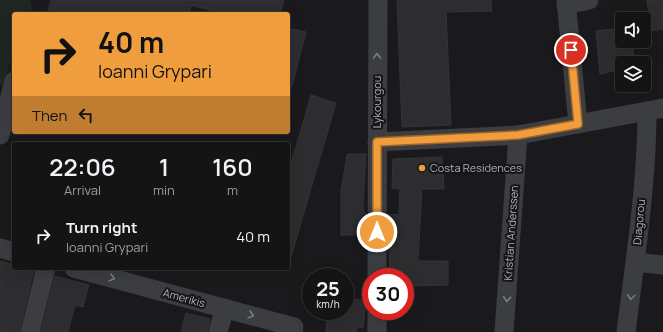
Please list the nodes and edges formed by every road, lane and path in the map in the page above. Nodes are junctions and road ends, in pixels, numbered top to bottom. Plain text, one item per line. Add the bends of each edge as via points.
1 (378, 0) edge
2 (589, 0) edge
3 (566, 3) edge
4 (12, 89) edge
5 (655, 109) edge
6 (578, 124) junction
7 (0, 135) edge
8 (518, 135) junction
9 (377, 142) junction
10 (0, 248) edge
11 (12, 251) edge
12 (635, 262) junction
13 (663, 265) edge
14 (377, 268) edge
15 (46, 270) edge
16 (82, 270) edge
17 (225, 308) junction
18 (377, 320) edge
19 (294, 330) edge
20 (30, 332) edge
21 (218, 332) edge
22 (377, 332) edge
23 (504, 332) edge
24 (626, 332) edge

9 -> 1 street, Lykourgou
2 - 3 street
3 - 6 street
4 - 7 street
5 - 6 street
5 - 12 street, Diagorou via 647,134
6 - 8 street
8 - 9 street
8 -> 23 street, Kristian Anderssen
9 - 14 street, Lykourgou
10 - 11 street
12 - 13 street
12 -> 24 street, Diagorou
15 - 20 street
16 -> 17 street, Amerikis
17 -> 19 street, Amerikis
17 - 21 street
18 - 22 street

